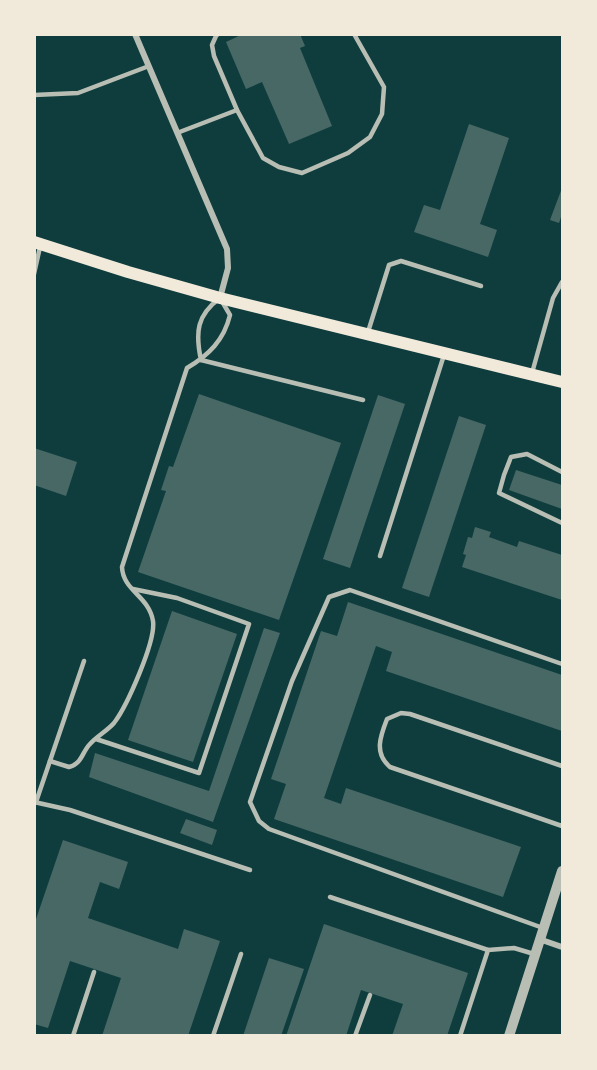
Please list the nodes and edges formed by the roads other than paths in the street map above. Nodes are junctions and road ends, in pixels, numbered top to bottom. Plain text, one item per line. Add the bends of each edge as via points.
1 (135, 34) edge
2 (218, 34) edge
3 (354, 34) edge
4 (149, 66) junction
5 (34, 95) edge
6 (237, 110) junction
7 (177, 133) junction
8 (38, 243) edge
9 (34, 274) edge
10 (562, 282) edge
11 (482, 286) dead end
12 (220, 298) junction
13 (368, 334) junction
14 (445, 353) junction
15 (201, 360) junction
16 (532, 374) junction
17 (562, 382) edge
18 (363, 400) dead end
19 (562, 472) edge
20 (562, 523) edge
21 (380, 556) dead end
22 (131, 588) junction
23 (84, 661) dead end
24 (562, 664) edge
25 (96, 739) junction
26 (50, 761) junction
27 (562, 766) edge
28 (35, 802) edge
29 (562, 826) edge
30 (250, 870) dead end
31 (562, 871) edge
32 (330, 897) dead end
33 (541, 933) junction
34 (562, 947) edge
35 (488, 950) junction
36 (242, 954) dead end
37 (534, 954) junction
38 (94, 972) dead end
39 (370, 995) dead end
40 (73, 1035) edge
41 (213, 1035) edge
42 (355, 1035) edge
43 (460, 1035) edge
44 (509, 1035) edge

1 - 4 street
2 - 6 lane via 212,45 214,56
3 - 6 lane via 384,87 382,114 370,136 348,153 302,173 279,168 263,159
4 - 5 lane via 78,93
4 - 7 street
6 - 7 lane
7 - 12 street via 227,249 228,268
8 - 9 lane
8 - 12 main road
10 - 16 lane via 553,298
11 - 13 lane via 401,261 389,265
12 - 13 main road
12 - 15 lane via 206,308 196,340
12 - 15 lane via 230,315 226,331
13 - 14 main road
14 - 16 main road
14 - 21 lane
15 - 18 lane
15 - 22 lane via 187,368 122,567 124,580
16 - 17 main road
19 - 20 lane via 527,454 511,458 499,493
22 - 25 lane via 150,610 153,629 127,702
22 - 25 lane via 177,598 249,624 199,773
23 - 26 lane
24 - 33 lane via 350,590 329,597 291,681 250,802 269,829
25 - 26 lane via 74,766
26 - 28 lane
27 - 29 lane via 410,714 387,719 380,740 381,755 390,767
28 - 30 lane
31 - 33 street
32 - 35 lane
33 - 34 street
33 - 37 street
35 - 37 lane via 514,948
35 - 43 lane
36 - 41 lane
37 - 44 street
38 - 40 lane
39 - 42 lane

